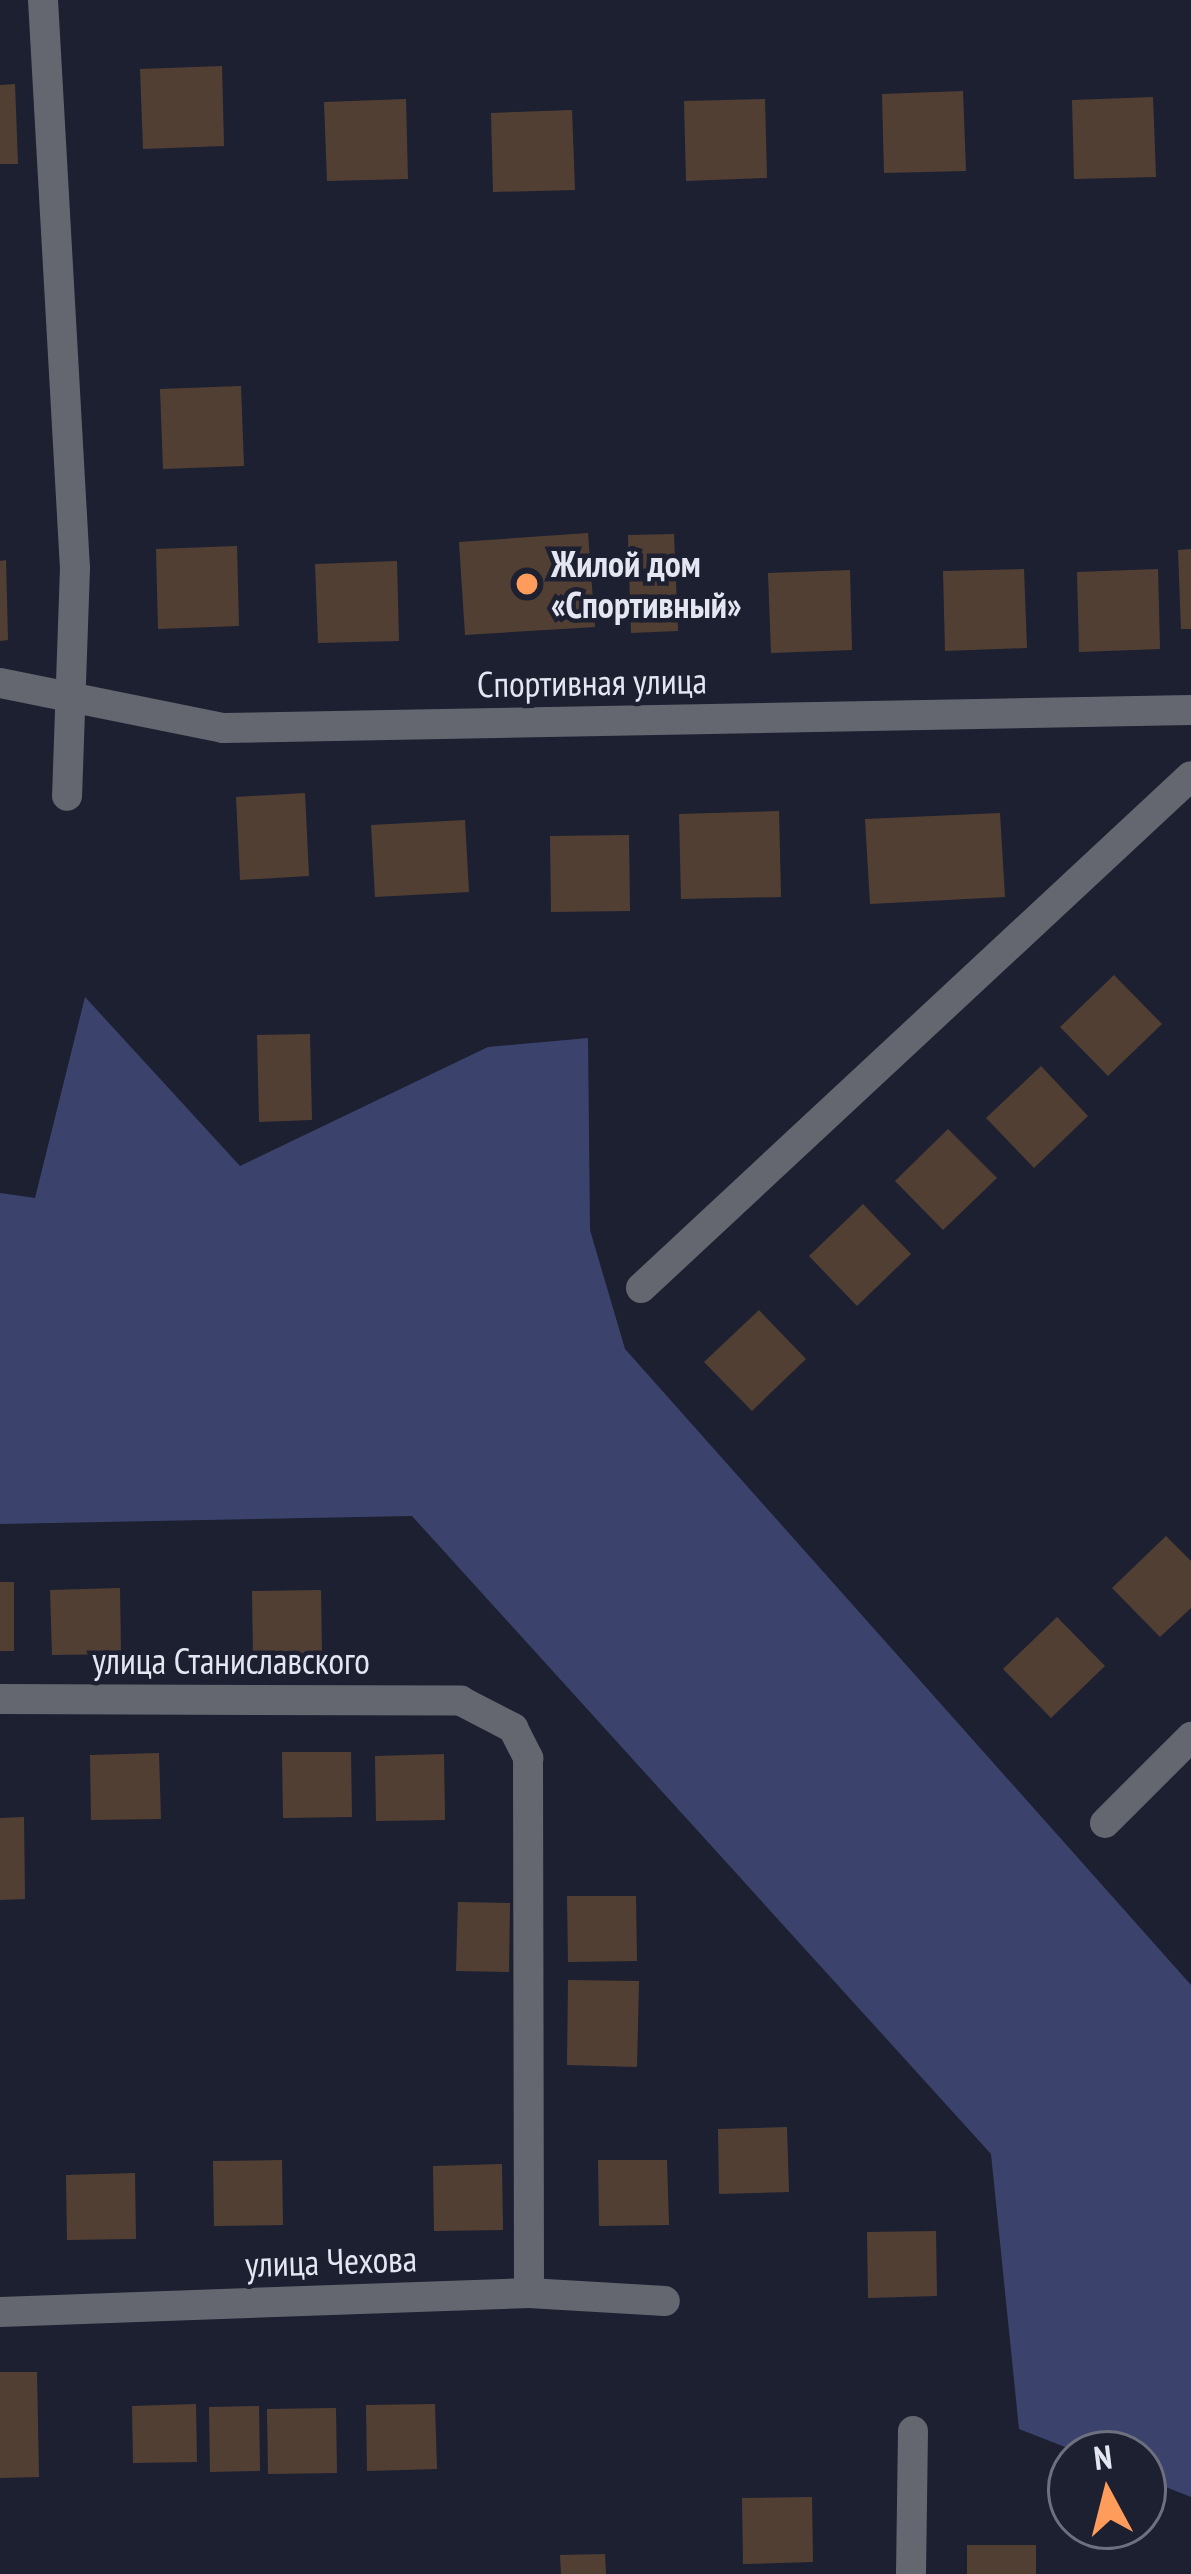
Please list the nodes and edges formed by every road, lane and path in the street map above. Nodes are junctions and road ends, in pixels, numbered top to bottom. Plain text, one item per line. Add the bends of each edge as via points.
1 (43, 0) edge
2 (0, 683) edge
3 (70, 690) junction
4 (1191, 710) edge
5 (1191, 776) edge
6 (67, 796) dead end
7 (641, 1288) dead end
8 (0, 1699) edge
9 (1191, 1737) edge
10 (1105, 1823) dead end
11 (529, 2293) junction
12 (665, 2301) dead end
13 (0, 2312) edge
14 (914, 2431) dead end
15 (910, 2574) edge

1 - 3 street via 72,484
2 - 3 street, Спортивная улица
3 - 4 street, Спортивная улица via 224,728
3 - 6 street
5 - 7 street
8 - 11 street, улица Станиславского via 461,1701 495,1709 528,1758
9 - 10 street
11 - 12 street, улица Чехова
11 - 13 street, улица Чехова
14 - 15 street

